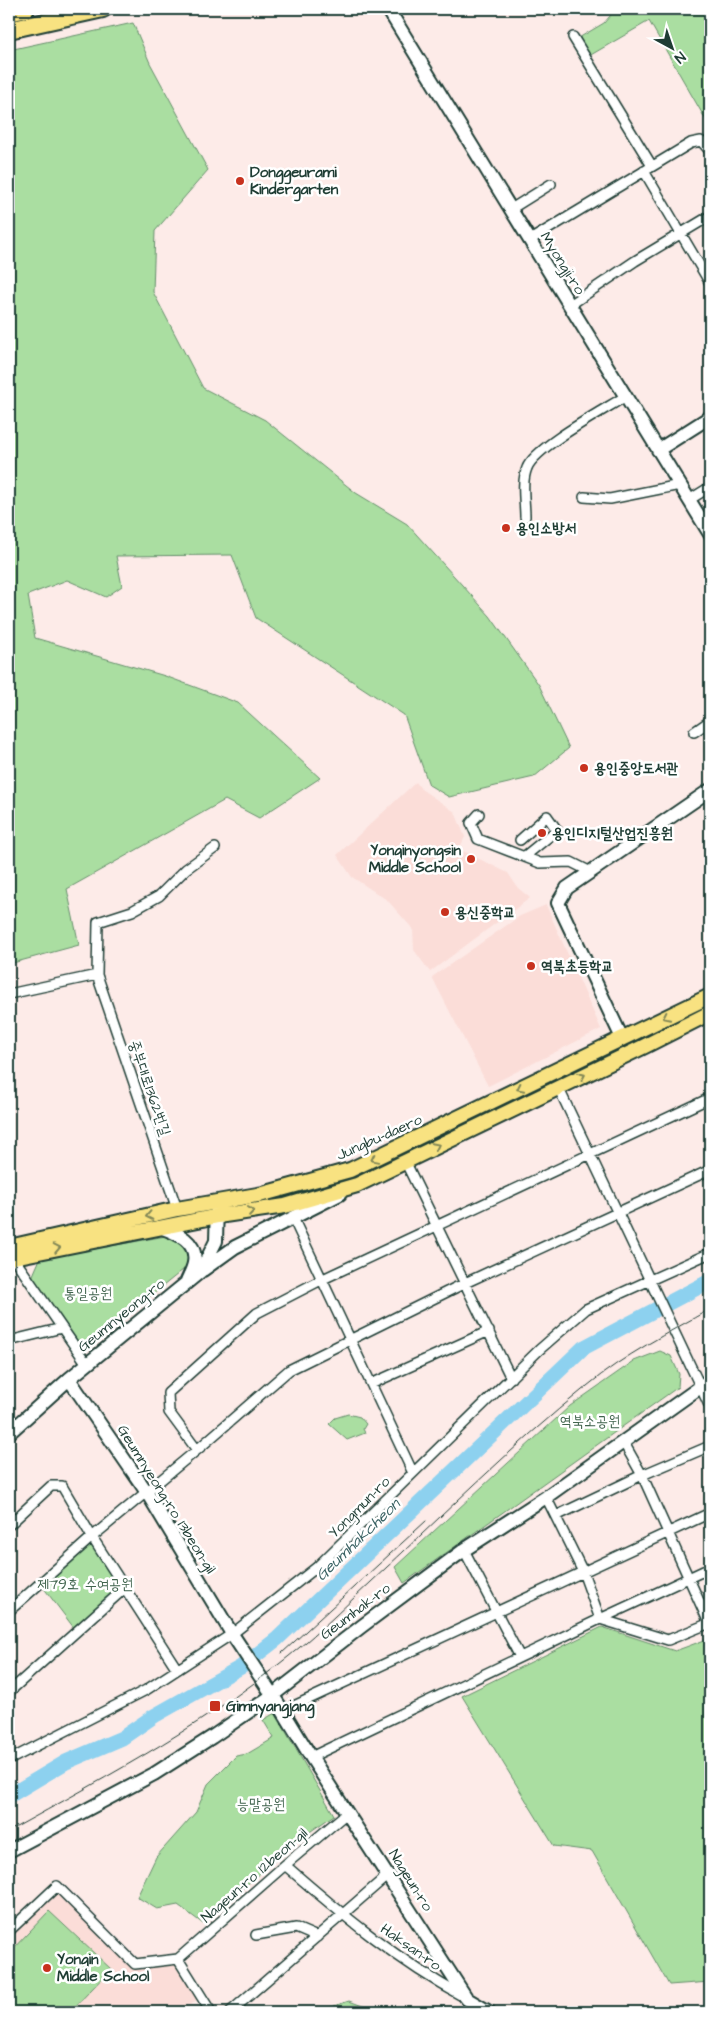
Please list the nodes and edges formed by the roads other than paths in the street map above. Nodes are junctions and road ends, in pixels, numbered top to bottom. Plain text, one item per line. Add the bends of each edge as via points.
1 (26, 9) edge
2 (103, 9) edge
3 (388, 9) edge
4 (9, 13) edge
5 (9, 30) edge
6 (573, 37) dead end
7 (710, 151) edge
8 (652, 166) junction
9 (644, 171) junction
10 (551, 184) dead end
11 (511, 209) junction
12 (710, 216) edge
13 (680, 233) junction
14 (530, 240) junction
15 (710, 283) edge
16 (570, 305) junction
17 (626, 396) junction
18 (710, 417) edge
19 (658, 450) junction
20 (680, 485) junction
21 (710, 487) edge
22 (584, 497) dead end
23 (689, 500) junction
24 (525, 517) dead end
25 (710, 534) edge
26 (710, 721) edge
27 (694, 732) dead end
28 (710, 790) edge
29 (479, 814) dead end
30 (520, 840) dead end
31 (215, 848) dead end
32 (525, 856) junction
33 (591, 872) junction
34 (97, 975) junction
35 (9, 994) edge
36 (710, 996) edge
37 (710, 1013) edge
38 (622, 1038) junction
39 (558, 1086) junction
40 (710, 1098) edge
41 (591, 1154) junction
42 (405, 1161) junction
43 (710, 1170) edge
44 (357, 1185) junction
45 (177, 1209) junction
46 (217, 1209) junction
47 (618, 1214) junction
48 (294, 1218) junction
49 (437, 1225) junction
50 (160, 1227) junction
51 (710, 1253) edge
52 (10, 1254) edge
53 (201, 1272) junction
54 (323, 1278) junction
55 (651, 1281) junction
56 (465, 1283) junction
57 (185, 1284) junction
58 (62, 1328) junction
59 (489, 1331) junction
60 (351, 1340) junction
61 (9, 1341) edge
62 (86, 1364) junction
63 (69, 1378) junction
64 (511, 1378) junction
65 (705, 1383) edge
66 (371, 1384) junction
67 (710, 1407) edge
68 (9, 1433) edge
69 (624, 1442) junction
70 (710, 1446) edge
71 (197, 1450) junction
72 (413, 1473) junction
73 (642, 1475) junction
74 (146, 1491) junction
75 (546, 1498) junction
76 (710, 1513) edge
77 (556, 1516) junction
78 (9, 1525) edge
79 (668, 1533) junction
80 (92, 1537) junction
81 (464, 1550) junction
82 (710, 1568) edge
83 (583, 1572) junction
84 (689, 1578) junction
85 (125, 1588) junction
86 (9, 1611) edge
87 (497, 1612) junction
88 (600, 1619) junction
89 (710, 1623) edge
90 (234, 1636) junction
91 (520, 1658) junction
92 (177, 1669) junction
93 (9, 1692) edge
94 (273, 1695) junction
95 (283, 1710) junction
96 (311, 1757) junction
97 (9, 1760) edge
98 (348, 1812) junction
99 (9, 1850) edge
100 (285, 1865) junction
101 (388, 1875) junction
102 (342, 1915) junction
103 (9, 1931) edge
104 (256, 1935) dead end
105 (317, 1937) junction
106 (178, 1959) junction
107 (467, 1998) junction
108 (211, 2012) edge
109 (230, 2012) edge
110 (489, 2012) edge

1 - 4 highway
2 - 5 highway
3 - 11 main road, Myongji-ro
6 - 8 street
7 - 8 street via 701,141 691,143
8 - 9 street
9 - 13 street
9 - 14 street
10 - 11 street
11 - 14 main road, Myongji-ro
12 - 13 street
13 - 15 street
13 - 16 street
14 - 16 main road, Myongji-ro
16 - 17 main road, Myongji-ro
17 - 19 main road, Myongji-ro
17 - 24 street via 533,458 525,478
18 - 19 main road
19 - 20 main road, Myongji-ro
20 - 22 street via 610,498
20 - 23 main road, Myongji-ro
21 - 23 street
23 - 25 main road, Myongji-ro
26 - 27 street
28 - 33 main road
29 - 32 street via 471,823 478,840
30 - 32 street via 550,813 558,830
31 - 34 street, 중부대로1362번길 via 186,869 159,896 132,911 98,922
32 - 33 street via 540,863 571,862
33 - 38 main road via 567,888 558,903
34 - 35 street
34 - 45 street, 중부대로1362번길
36 -> 38 main road, Jungbu-daero
39 -> 37 main road, Jungbu-daero
38 -> 46 main road, Jungbu-daero via 350,1170
39 - 41 street
42 -> 39 main road, Jungbu-daero
40 - 41 street
41 - 47 street
41 - 49 street
42 - 44 main road, Jungbu-daero
42 - 49 street
43 - 47 street
46 -> 44 main road, Jungbu-daero via 285,1206
44 - 48 main road
45 - 46 main road, Jungbu-daero
45 -> 52 main road, Jungbu-daero
46 - 50 main road, Jungbu-daero
46 - 53 main road, Geumnyeong-ro via 216,1240
47 - 55 street
47 - 56 street
48 - 53 main road via 235,1247
48 - 54 street
49 - 54 street
49 - 56 street
52 -> 50 main road, Jungbu-daero
50 - 57 main road via 180,1234 192,1246 194,1263
51 - 55 street, Yongmun-ro
52 - 58 street
53 - 57 main road, Geumnyeong-ro
54 - 60 street
54 - 71 street via 257,1313 168,1393 169,1412
55 - 64 street, Yongmun-ro via 628,1288 586,1309
55 - 65 street via 680,1346
56 - 59 street
56 - 60 street
57 - 62 main road, Geumnyeong-ro
58 - 61 street
58 - 62 street
59 - 64 street
59 - 66 street
60 - 66 street
60 - 71 street via 289,1370
62 - 63 main road, Geumnyeong-ro
63 - 68 main road, Geumnyeong-ro
63 - 74 main road, Geumnyeong-ro 13beon-gil
64 - 72 street, Yongmun-ro
65 - 67 street
65 - 69 main road, Geumhak-ro
66 - 72 street
69 - 73 street
69 - 75 main road, Geumhak-ro
70 - 73 street
71 - 74 street
72 - 90 street, Yongmun-ro via 317,1568
73 - 77 street
73 - 79 street
74 - 80 street
74 - 90 main road, Geumnyeong-ro 13beon-gil
75 - 77 street
75 - 81 main road, Geumhak-ro
76 - 79 street
77 - 83 street
78 - 80 street via 51,1486 62,1486
79 - 83 street
79 - 84 street
80 - 85 street
80 - 86 street
81 - 87 street
81 - 94 main road, Geumhak-ro
82 - 84 street
83 - 87 street
83 - 88 street
84 - 88 street
84 - 89 street
85 - 92 street
85 - 93 street
87 - 91 street
87 - 95 street
88 - 89 street via 668,1640
88 - 91 street
90 - 92 street, Yongmun-ro
90 - 94 main road, Geumnyeong-ro 13beon-gil
91 - 96 street
92 - 97 street, Yongmun-ro via 146,1690
94 - 95 main road, Nageun-ro
94 - 99 main road, Geumhak-ro via 154,1774
95 - 96 main road, Nageun-ro
96 - 98 main road, Nageun-ro
98 - 100 street, Nageun-ro 12beon-gil
98 - 101 main road, Nageun-ro
100 - 102 street, Haksan-ro
100 - 106 street, Nageun-ro 12beon-gil
101 - 102 street
101 - 107 main road, Nageun-ro
102 - 105 street
102 - 107 street, Haksan-ro via 426,1976
103 - 106 street via 57,1886 135,1964
104 - 105 street via 296,1928
105 - 109 street
106 - 108 street
107 - 110 main road, Nageun-ro

